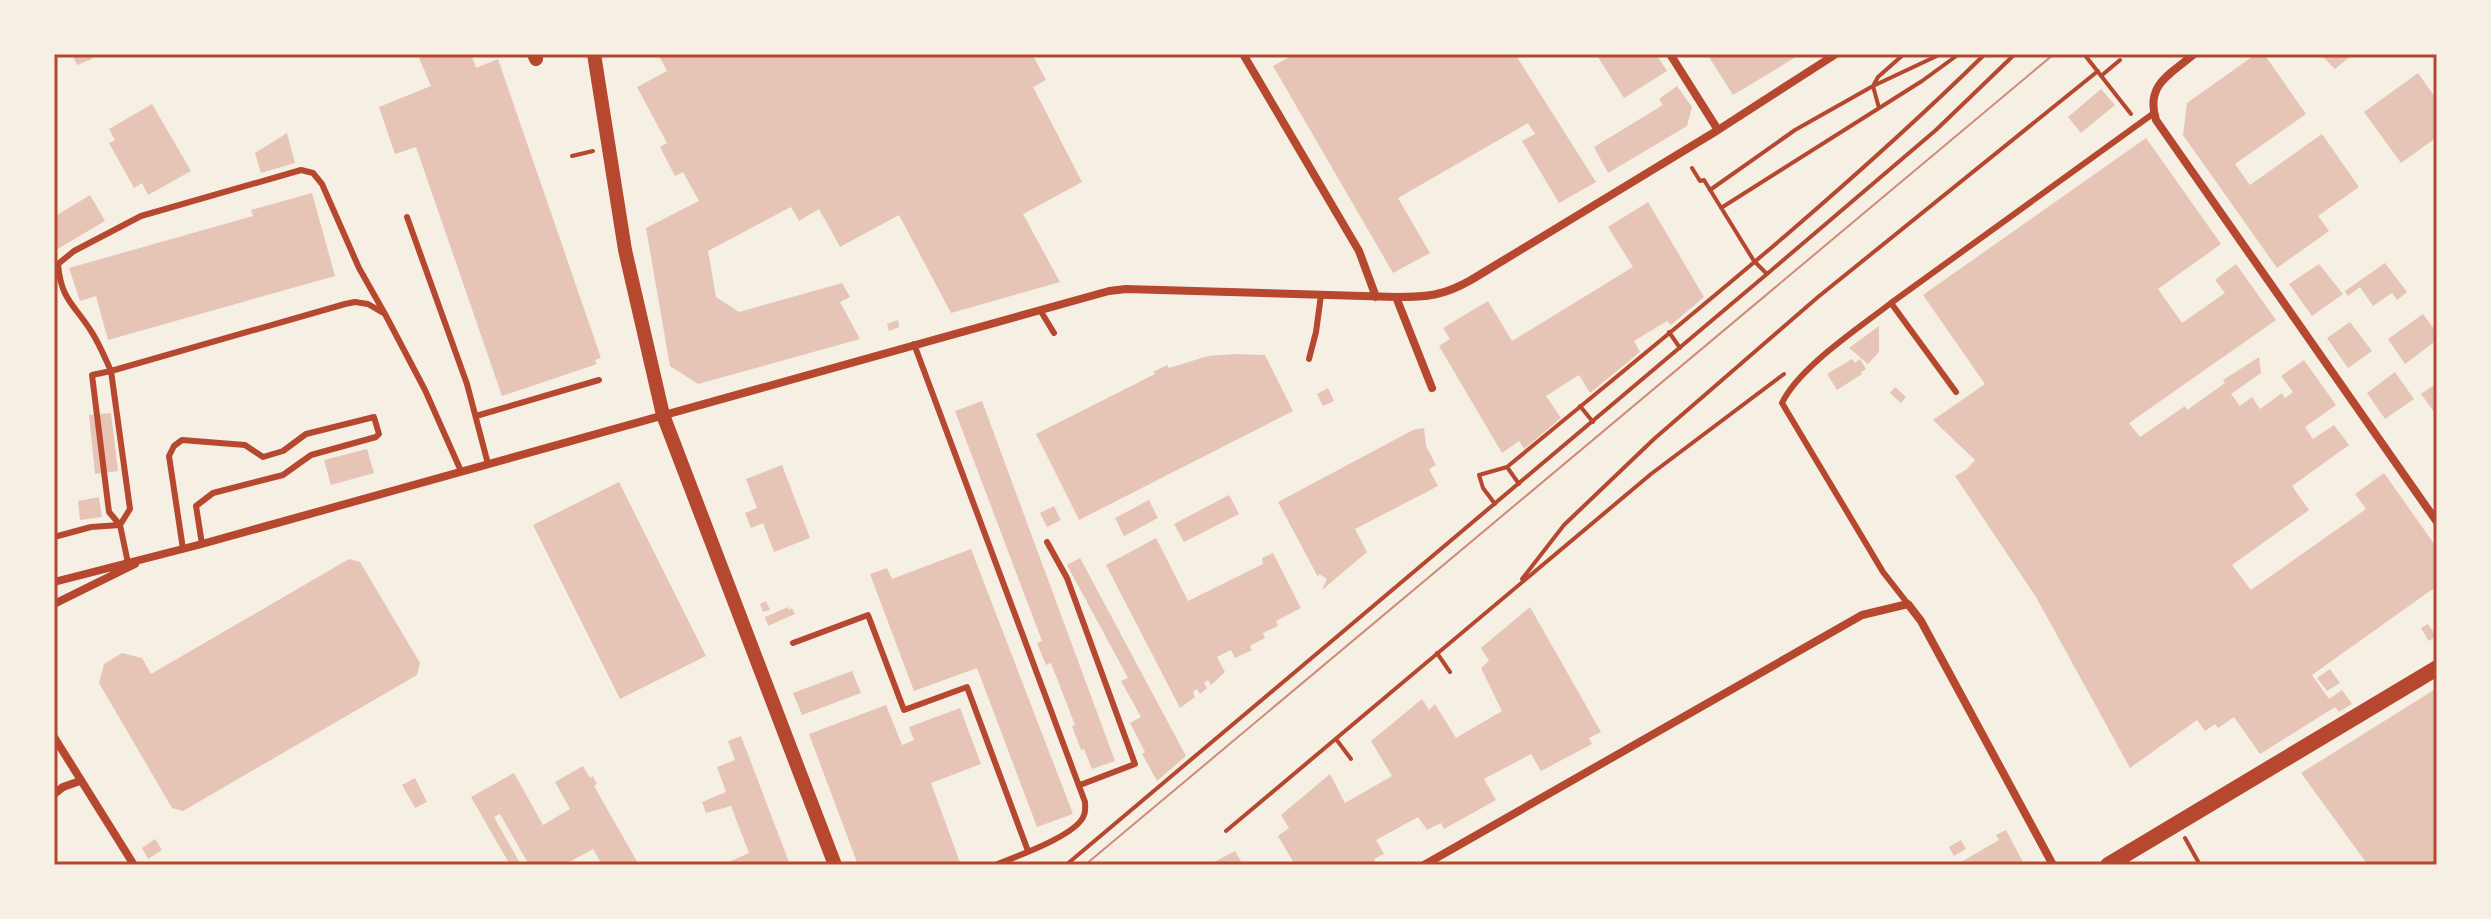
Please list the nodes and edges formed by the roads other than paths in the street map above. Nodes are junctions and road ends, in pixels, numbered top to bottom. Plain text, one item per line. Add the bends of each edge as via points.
1 (594, 54) edge
2 (1243, 54) edge
3 (1670, 54) edge
4 (1836, 54) edge
5 (2194, 54) edge
6 (2154, 113) junction
7 (1718, 130) junction
8 (407, 217) dead end
9 (1321, 295) junction
10 (1376, 297) junction
11 (1396, 297) junction
12 (1891, 303) junction
13 (1040, 310) junction
14 (385, 314) junction
15 (1054, 333) dead end
16 (914, 344) junction
17 (1309, 359) dead end
18 (111, 371) junction
19 (599, 380) dead end
20 (1432, 388) dead end
21 (1956, 392) dead end
22 (663, 415) junction
23 (476, 416) junction
24 (488, 464) junction
25 (461, 471) junction
26 (2437, 522) edge
27 (120, 525) junction
28 (54, 537) edge
29 (1047, 542) dead end
30 (202, 544) junction
31 (183, 549) junction
32 (147, 559) junction
33 (128, 563) junction
34 (54, 582) edge
35 (54, 604) edge
36 (1908, 604) junction
37 (793, 643) dead end
38 (2437, 668) edge
39 (54, 737) edge
40 (80, 781) junction
41 (1080, 785) junction
42 (54, 794) edge
43 (1028, 851) junction
44 (134, 865) edge
45 (835, 865) edge
46 (995, 865) edge
47 (1424, 865) edge
48 (2053, 865) edge
49 (2108, 865) edge

1 - 22 street via 625,250
2 - 10 street via 1359,251
3 - 7 street
4 - 7 street
5 - 6 street via 2159,84 2152,98
6 - 12 lane
6 - 26 street
7 - 11 street via 1452,291
8 - 23 lane
9 - 10 street
9 - 13 street via 1126,289
9 - 17 lane
10 - 11 street
11 - 20 street
12 - 21 lane
12 - 36 lane via 1797,381 1782,403 1883,572
13 - 15 lane
13 - 16 street
14 - 18 lane via 355,302
14 - 18 lane via 322,184 313,173 301,170 141,216 58,264 64,294 91,330
14 - 25 lane
16 - 22 street
16 - 41 lane
18 - 27 lane via 130,509
18 - 27 lane via 92,375 109,512
19 - 23 lane
22 - 24 street
22 - 45 street
23 - 24 lane
24 - 25 street
25 - 30 street
27 - 28 lane
27 - 33 lane
29 - 41 lane via 1067,578 1135,764
30 - 31 street
30 - 31 lane via 196,506 213,493 283,475 311,455 376,437 374,417 306,434 283,451 263,457 245,445 182,440 169,456
31 - 32 street
32 - 33 street
32 - 35 street
33 - 34 street
36 - 47 street via 1862,615
36 - 48 street
37 - 43 lane via 868,615 904,710 967,687
38 - 49 main road
39 - 40 street
40 - 42 street
40 - 44 street
41 - 43 lane via 1085,802 1077,825
43 - 46 lane

